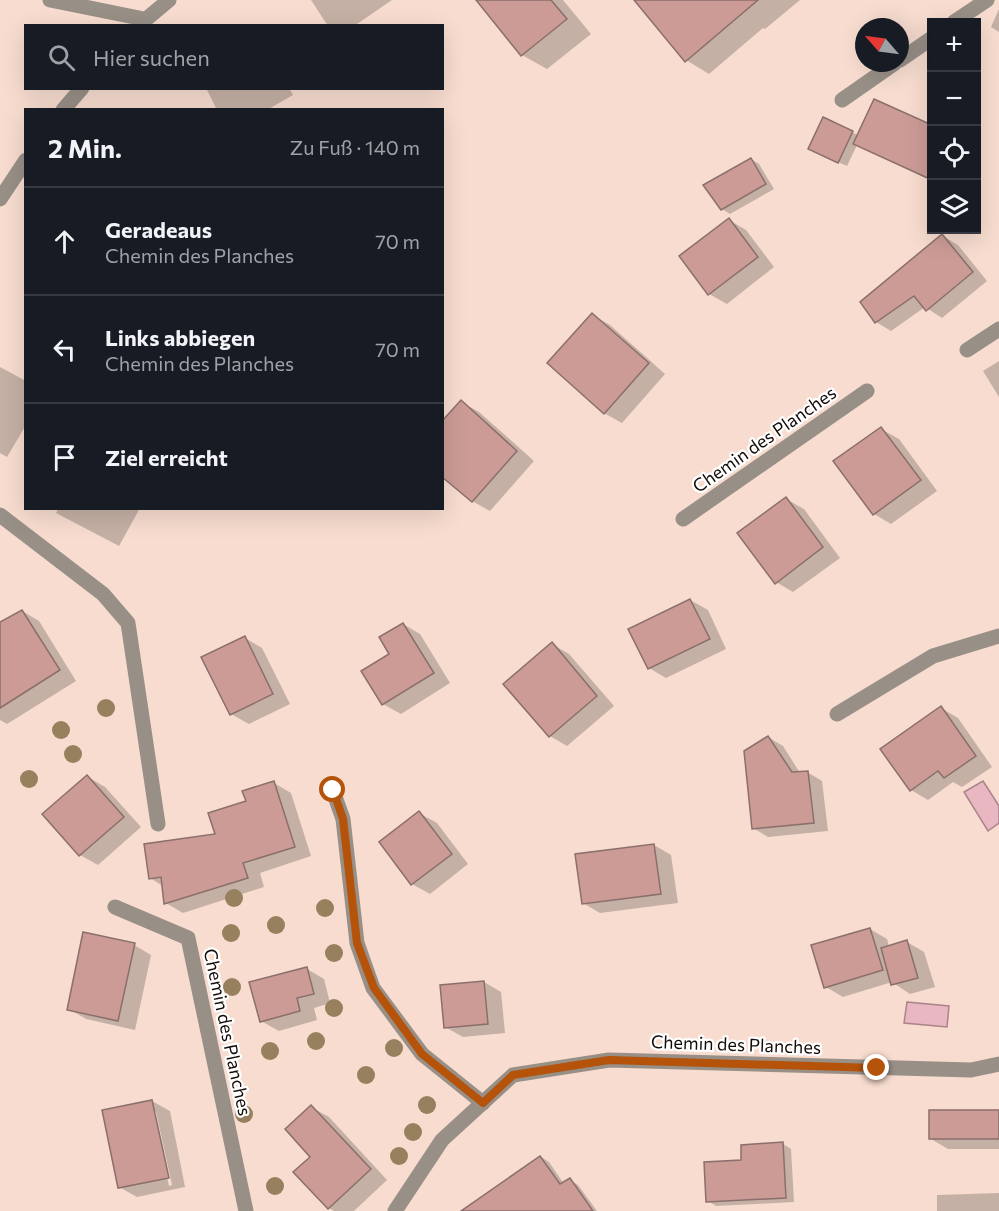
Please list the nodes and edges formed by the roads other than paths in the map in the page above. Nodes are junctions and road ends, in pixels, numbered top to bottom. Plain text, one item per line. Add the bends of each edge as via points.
1 (50, 0) edge
2 (169, 0) edge
3 (987, 0) edge
4 (960, 18) edge
5 (141, 22) edge
6 (927, 41) edge
7 (909, 54) edge
8 (882, 72) edge
9 (80, 90) edge
10 (842, 100) dead end
11 (65, 108) edge
12 (24, 163) edge
13 (0, 198) edge
14 (999, 329) edge
15 (968, 350) dead end
16 (867, 391) dead end
17 (0, 515) edge
18 (683, 519) dead end
19 (999, 636) edge
20 (837, 714) dead end
21 (333, 790) dead end
22 (158, 824) dead end
23 (115, 907) dead end
24 (999, 1064) edge
25 (483, 1103) junction
26 (246, 1211) edge
27 (395, 1211) edge

1 - 5 street
2 - 5 street
3 - 4 street
6 - 7 street
8 - 10 street
9 - 11 street
12 - 13 street
14 - 15 street
16 - 18 street, Chemin des Planches
17 - 22 street via 103,594 128,623
19 - 20 street via 933,656
21 - 25 street via 343,819 357,943 374,988 422,1054
23 - 26 street, Chemin des Planches via 188,938
24 - 25 street, Chemin des Planches via 971,1070 609,1060 513,1075
25 - 27 street, Chemin des Planches via 442,1140

